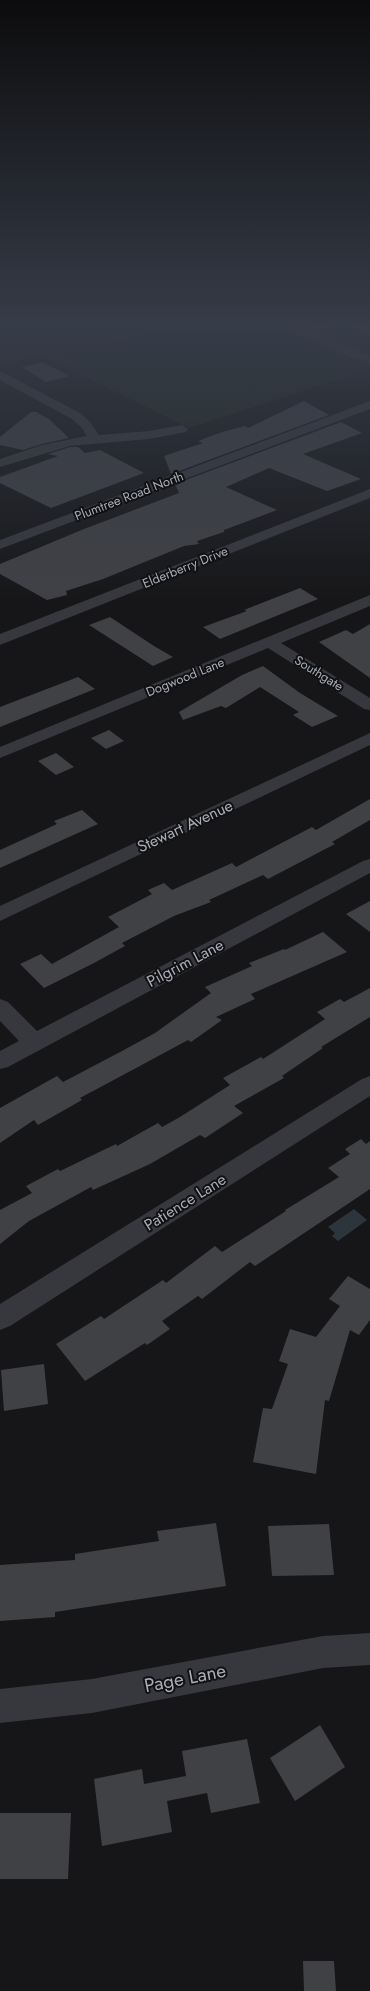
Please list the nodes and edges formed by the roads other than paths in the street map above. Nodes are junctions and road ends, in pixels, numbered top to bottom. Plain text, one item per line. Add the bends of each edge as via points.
1 (78, 418) edge
2 (336, 418) edge
3 (182, 429) dead end
4 (95, 439) junction
5 (0, 463) edge
6 (370, 493) edge
7 (0, 545) edge
8 (370, 600) edge
9 (0, 640) edge
10 (269, 642) junction
11 (370, 705) edge
12 (370, 738) edge
13 (0, 753) edge
14 (369, 866) edge
15 (0, 914) edge
16 (0, 1008) edge
17 (34, 1042) junction
18 (0, 1061) edge
19 (370, 1086) edge
20 (0, 1318) edge
21 (370, 1649) edge
22 (0, 1706) edge

1 - 4 street
2 - 7 street, Plumtree Road North
3 - 4 street via 148,436
4 - 5 street via 64,443
6 - 9 street, Elderberry Drive
8 - 10 street, Dogwood Lane
10 - 11 street, Southgate
10 - 13 street, Dogwood Lane
12 - 15 street, Stewart Avenue
14 - 17 street, Pilgrim Lane
16 - 17 street
17 - 18 street, Pilgrim Lane
19 - 20 street, Patience Lane
21 - 22 street, Page Lane via 323,1652 92,1696

